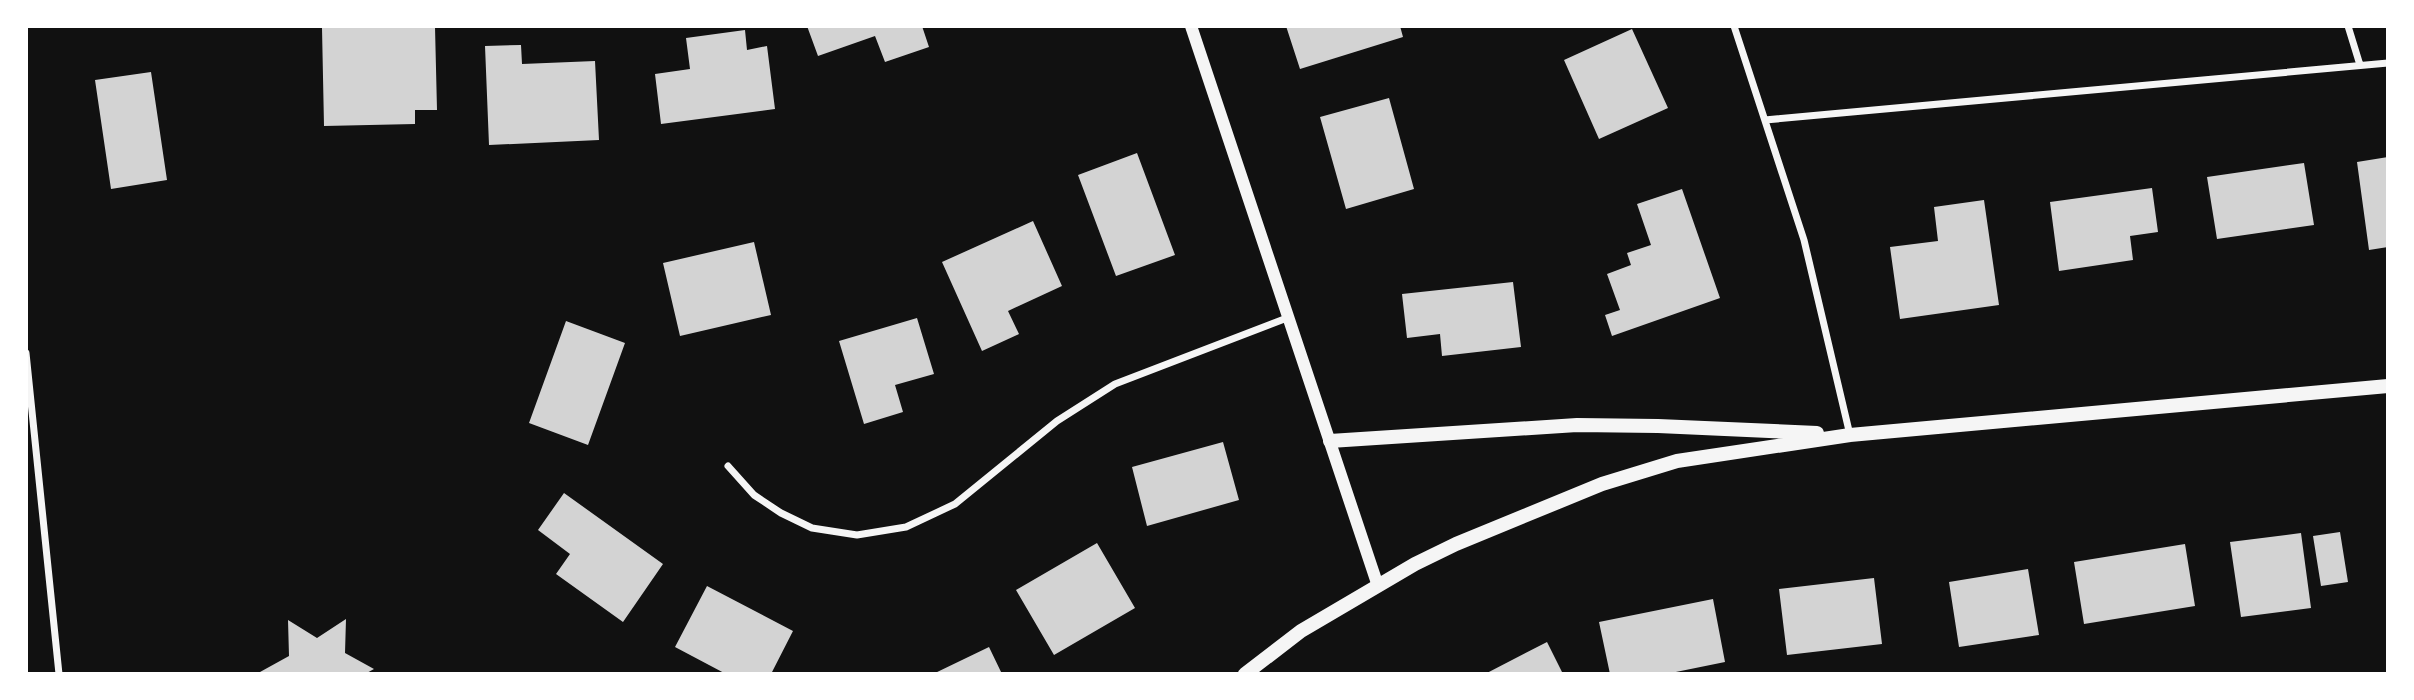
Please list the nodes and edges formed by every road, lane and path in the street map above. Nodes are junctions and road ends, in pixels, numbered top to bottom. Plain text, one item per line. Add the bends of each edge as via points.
1 (1191, 26) edge
2 (1734, 26) edge
3 (2348, 26) edge
4 (2388, 63) edge
5 (2360, 65) junction
6 (1765, 120) junction
7 (1287, 318) junction
8 (26, 353) edge
9 (2388, 386) edge
10 (1850, 435) junction
11 (1330, 441) junction
12 (728, 466) dead end
13 (1378, 586) junction
14 (59, 674) edge
15 (1245, 674) edge

1 - 7 street
2 - 6 street
3 - 5 street
4 - 5 street
5 - 6 street
6 - 10 street via 1804,240
7 - 11 street
7 - 12 street via 1115,384 1057,421 954,504 906,527 857,535 812,528 754,495
8 - 14 street
9 - 10 main road
10 - 11 main road via 1577,425
10 - 13 main road via 1677,461 1602,484 1456,544
11 - 13 street
13 - 15 main road via 1301,631

